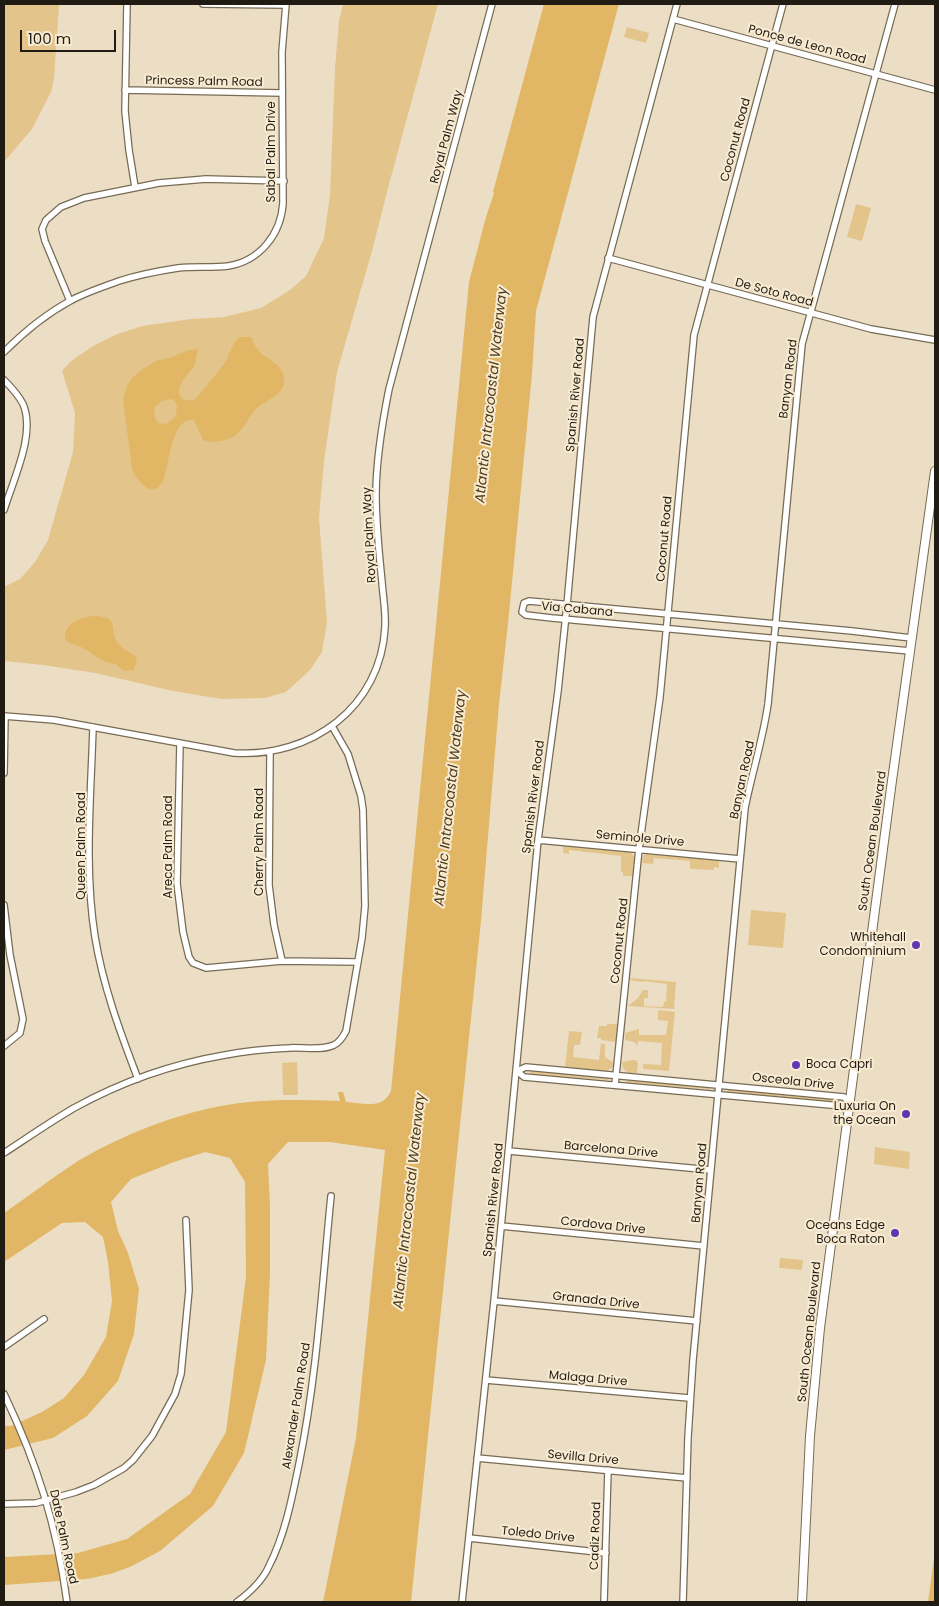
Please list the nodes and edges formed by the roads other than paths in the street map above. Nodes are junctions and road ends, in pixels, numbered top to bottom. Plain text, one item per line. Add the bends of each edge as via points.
1 (127, 4) edge
2 (203, 4) edge
3 (286, 4) edge
4 (492, 4) edge
5 (677, 4) edge
6 (783, 4) edge
7 (895, 4) edge
8 (673, 19) junction
9 (772, 46) junction
10 (876, 74) junction
11 (125, 90) junction
12 (935, 90) edge
13 (282, 93) junction
14 (284, 181) junction
15 (135, 187) junction
16 (608, 258) junction
17 (707, 285) junction
18 (70, 301) junction
19 (811, 313) junction
20 (935, 340) edge
21 (4, 352) edge
22 (4, 380) edge
23 (935, 471) edge
24 (4, 510) edge
25 (567, 605) junction
26 (668, 614) junction
27 (566, 619) junction
28 (775, 624) junction
29 (666, 628) junction
30 (774, 638) junction
31 (911, 638) junction
32 (910, 651) junction
33 (4, 716) edge
34 (332, 726) junction
35 (93, 727) junction
36 (180, 743) junction
37 (270, 752) junction
38 (4, 773) edge
39 (538, 840) junction
40 (638, 849) junction
41 (740, 859) junction
42 (4, 905) edge
43 (282, 961) junction
44 (358, 962) junction
45 (4, 1046) edge
46 (517, 1071) junction
47 (616, 1075) junction
48 (138, 1079) junction
49 (615, 1085) junction
50 (719, 1085) junction
51 (718, 1095) junction
52 (850, 1103) junction
53 (509, 1151) junction
54 (4, 1153) edge
55 (711, 1170) junction
56 (331, 1196) dead end
57 (186, 1220) dead end
58 (501, 1226) junction
59 (704, 1246) junction
60 (494, 1302) junction
61 (44, 1319) dead end
62 (697, 1321) junction
63 (4, 1347) edge
64 (486, 1380) junction
65 (4, 1394) edge
66 (689, 1398) junction
67 (477, 1458) junction
68 (608, 1470) junction
69 (687, 1478) junction
70 (47, 1500) junction
71 (4, 1504) edge
72 (469, 1538) junction
73 (606, 1553) junction
74 (67, 1602) edge
75 (237, 1602) edge
76 (462, 1602) edge
77 (604, 1602) edge
78 (683, 1602) edge
79 (802, 1602) edge

1 - 11 street
2 - 3 street
3 - 13 street, Sabal Palm Drive
4 - 34 street, Royal Palm Way via 384,415 376,494 385,614 380,656 362,694
5 - 8 street, Spanish River Road
6 - 9 street, Coconut Road
7 - 10 street, Banyan Road
8 - 9 street, Ponce de Leon Road
8 - 16 street, Spanish River Road
9 - 10 street, Ponce de Leon Road
9 - 17 street, Coconut Road
10 - 12 street, Ponce de Leon Road
10 - 19 street, Banyan Road
11 - 13 street, Princess Palm Road
11 - 15 street via 126,135
13 - 14 street, Sabal Palm Drive
14 - 15 street via 206,179
14 - 18 street, Sabal Palm Drive via 283,209 278,227 264,247 248,259 225,266 180,268 141,275
15 - 18 street via 84,198 61,207 46,220 42,228 45,241
16 - 17 street, De Soto Road
16 - 25 street, Spanish River Road via 593,317
17 - 19 street, De Soto Road
17 - 26 street, Coconut Road via 694,335
18 - 21 street, Sabal Palm Drive
19 - 20 street, De Soto Road
19 - 28 street, Banyan Road via 800,356
22 - 24 street via 22,404 27,424 25,445
23 - 31 main road, South Ocean Boulevard
25 - 26 street, Via Cabana
25 - 27 street, Spanish River Road
25 - 27 street, Via Cabana via 529,601 521,609 526,615
26 - 28 street, Via Cabana
26 - 29 street, Coconut Road
27 - 29 street, Via Cabana
27 - 39 street, Spanish River Road
28 - 30 street, Banyan Road
28 - 31 street, Via Cabana
29 - 30 street, Via Cabana
29 - 40 street, Coconut Road via 660,697
30 - 32 street, Via Cabana
30 - 41 street, Banyan Road via 764,727 747,801
31 - 32 main road, South Ocean Boulevard
32 - 52 main road, South Ocean Boulevard
33 - 35 street, Royal Palm Way
33 - 38 street
34 - 37 street, Royal Palm Way via 297,746
34 - 44 street via 348,754 361,796 366,906
35 - 36 street, Royal Palm Way
35 - 48 street, Queen Palm Road via 89,861 92,915 106,988
36 - 37 street, Royal Palm Way via 234,753
36 - 43 street, Areca Palm Road via 178,883 189,957 206,968
37 - 43 street, Cherry Palm Road via 269,885
39 - 40 street, Seminole Drive
39 - 46 street, Spanish River Road
40 - 41 street, Seminole Drive
40 - 47 street, Coconut Road
41 - 50 street, Banyan Road
42 - 45 street via 23,1024 20,1033
43 - 44 street, Areca Palm Road
44 - 48 street via 346,1031 336,1044 326,1048 228,1054
46 - 47 street, Osceola Drive via 526,1067
46 - 49 street, Osceola Drive via 524,1077
46 - 53 street, Spanish River Road
47 - 49 street, Coconut Road
47 - 50 street, Osceola Drive
48 - 54 street via 76,1107
49 - 51 street, Osceola Drive
50 - 51 street, Banyan Road
50 - 52 street, Osceola Drive via 844,1097
51 - 52 street, Osceola Drive via 842,1106
51 - 55 street, Banyan Road
52 - 79 main road, South Ocean Boulevard via 815,1378
53 - 55 street, Barcelona Drive
53 - 58 street, Spanish River Road
55 - 59 street, Banyan Road
56 - 75 street, Alexander Palm Road via 314,1376 295,1485 269,1568
57 - 70 street via 189,1269 182,1374 167,1411 152,1436 124,1468 94,1485
58 - 59 street, Cordova Drive
58 - 60 street, Spanish River Road
59 - 62 street, Banyan Road
60 - 62 street, Granada Drive
60 - 64 street, Spanish River Road
61 - 63 street
62 - 66 street, Banyan Road
64 - 66 street, Malaga Drive
64 - 67 street, Spanish River Road
65 - 70 street, Date Palm Road via 30,1451
66 - 69 street, Banyan Road
67 - 68 street, Sevilla Drive
67 - 72 street, Spanish River Road
68 - 69 street, Sevilla Drive
68 - 73 street, Cadiz Road
69 - 78 street, Banyan Road
70 - 71 street
70 - 74 street, Date Palm Road
72 - 73 street, Toledo Drive
72 - 76 street, Spanish River Road
73 - 77 street, Cadiz Road

